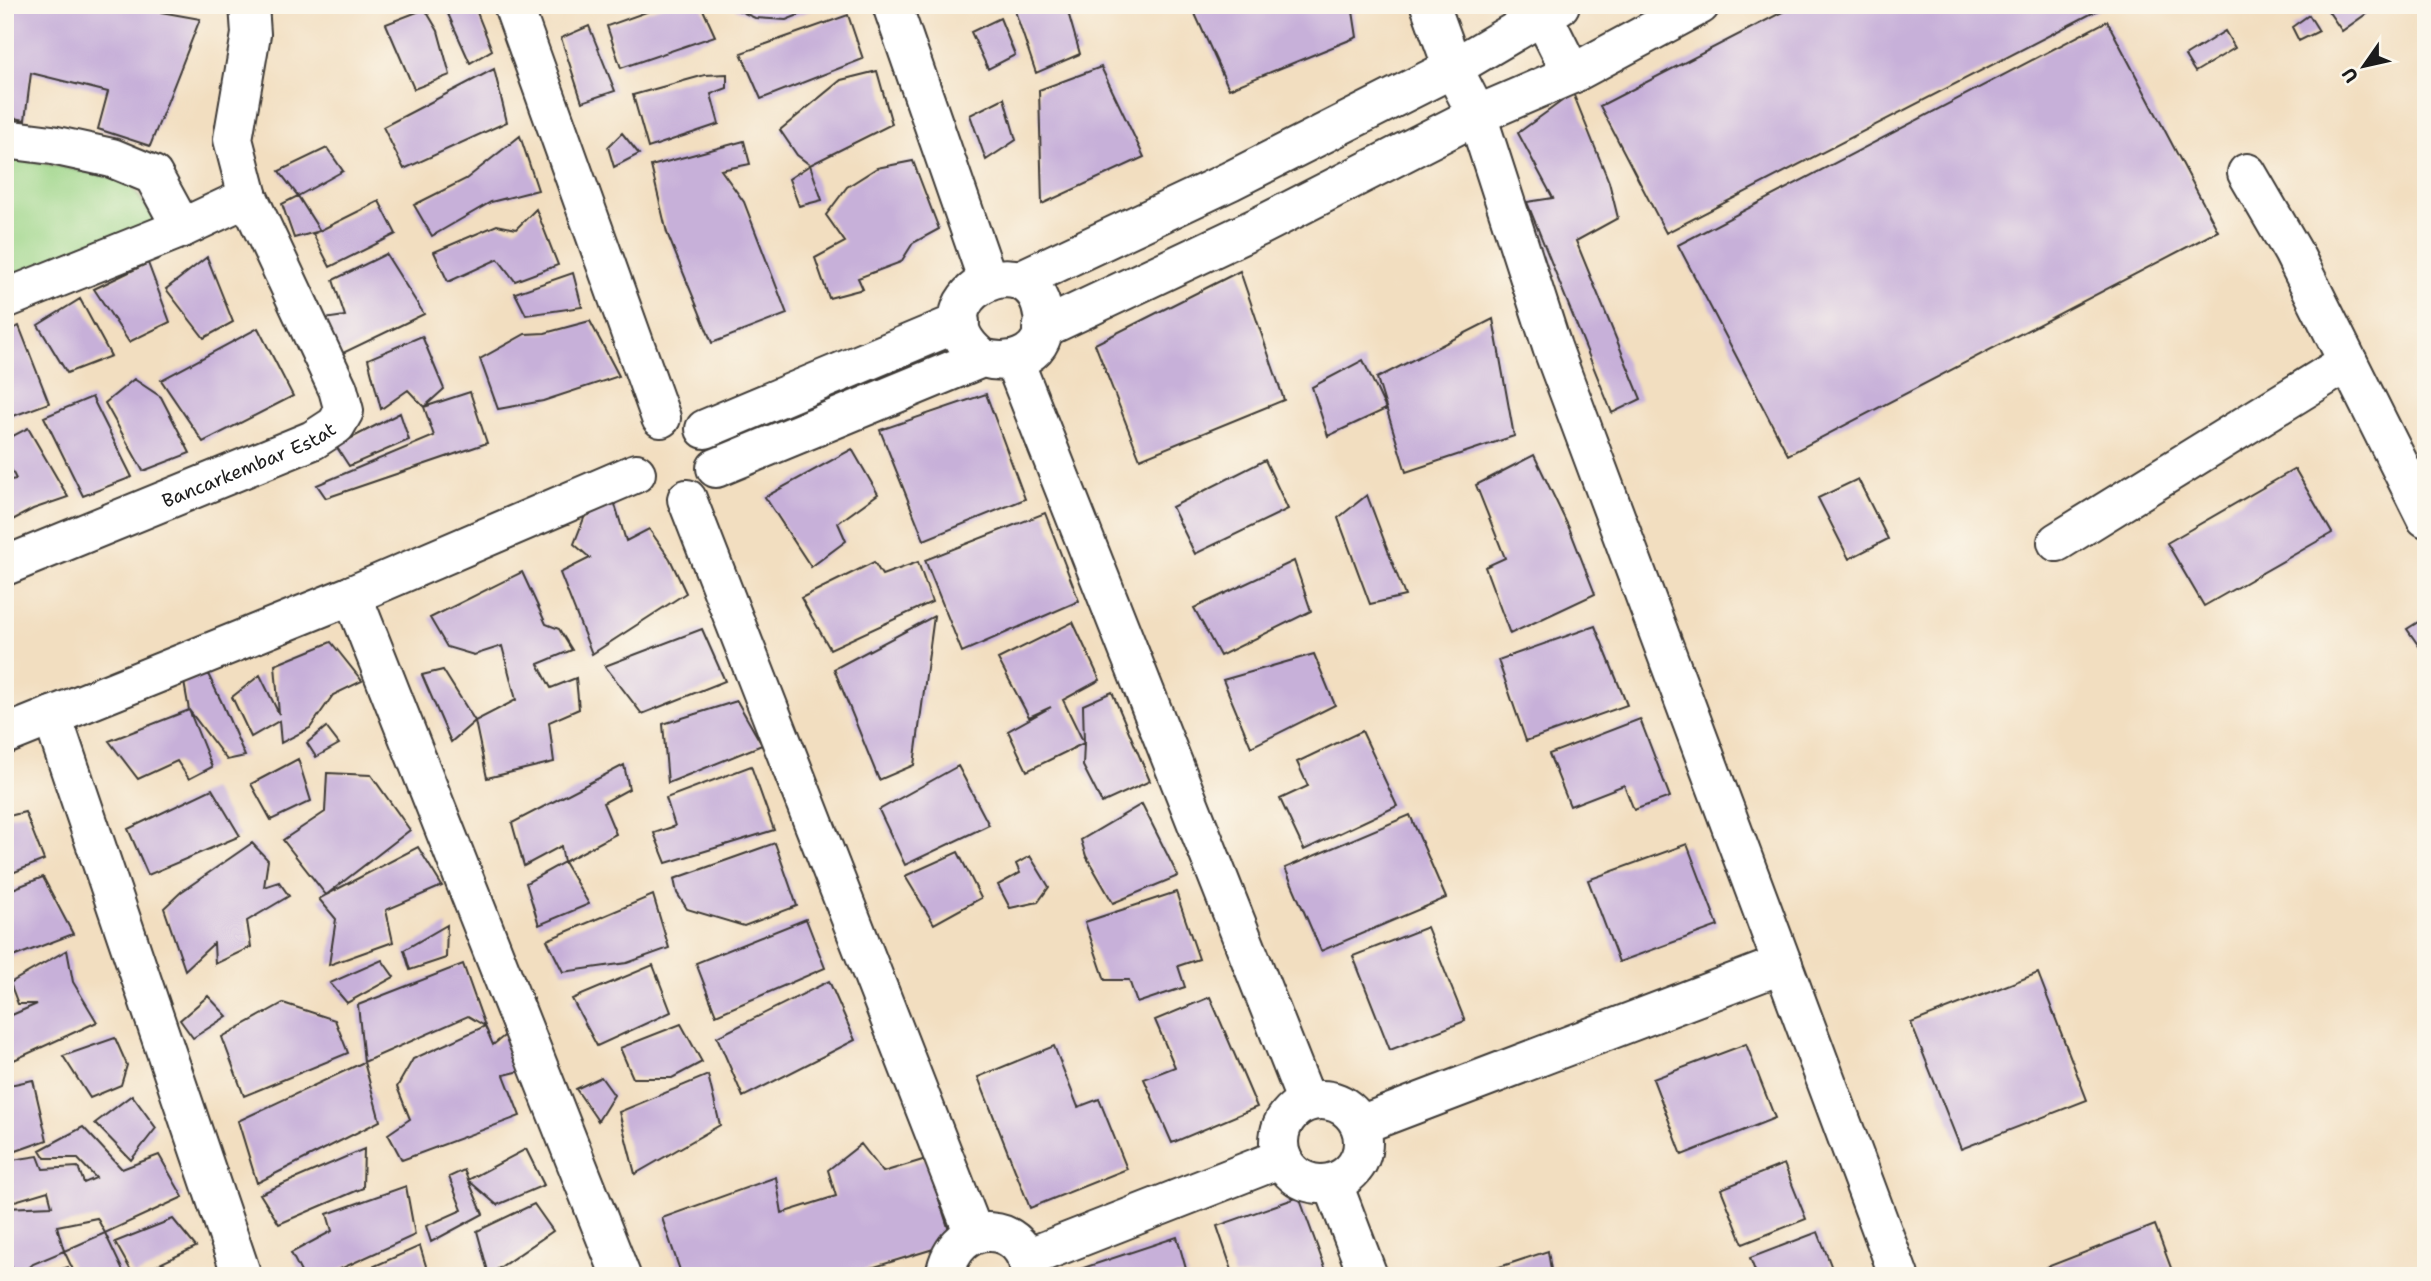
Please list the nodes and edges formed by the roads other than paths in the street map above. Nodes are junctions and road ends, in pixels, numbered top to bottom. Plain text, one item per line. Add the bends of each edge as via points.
1 (249, 5) edge
2 (513, 5) edge
3 (892, 5) edge
4 (1430, 5) edge
5 (1700, 5) edge
6 (1551, 10) edge
7 (1453, 68) junction
8 (1572, 74) junction
9 (1477, 115) junction
10 (5, 139) edge
11 (2247, 173) dead end
12 (248, 197) junction
13 (182, 228) junction
14 (1004, 280) junction
15 (5, 299) edge
16 (960, 322) junction
17 (1042, 329) junction
18 (998, 360) junction
19 (2348, 362) junction
20 (661, 418) junction
21 (705, 429) junction
22 (716, 468) junction
23 (636, 473) junction
24 (687, 499) junction
25 (2426, 519) edge
26 (2057, 542) dead end
27 (5, 566) edge
28 (352, 594) junction
29 (51, 716) junction
30 (5, 735) edge
31 (1783, 964) junction
32 (1307, 1102) junction
33 (1360, 1125) junction
34 (1282, 1158) junction
35 (1333, 1184) junction
36 (974, 1234) junction
37 (1028, 1267) edge
38 (242, 1276) edge
39 (621, 1276) edge
40 (945, 1276) edge
41 (1368, 1276) edge
42 (1899, 1276) edge

1 - 12 street, Bancarkembar Estat via 251,34 233,139
2 - 20 street
3 - 14 street
4 - 7 street
5 - 8 street
6 - 7 street
6 - 8 street
7 - 9 street
7 - 14 street via 1230,181
8 - 9 street
9 - 17 street via 1258,227
9 - 31 street via 1552,347
10 - 13 street via 112,158 153,174
11 - 19 street
12 - 13 street
12 - 27 street, Bancarkembar Estat via 338,389 344,411 336,425 313,440
13 - 15 street
14 - 16 street via 976,288 966,298
14 - 17 street via 1033,291 1041,303
16 - 18 street via 970,349
16 - 21 street
17 - 18 street via 1037,345 1027,355
18 - 22 street
18 - 32 street
19 - 25 street
19 - 26 street
20 - 21 street via 676,415
20 - 23 street via 648,424 634,444
21 - 22 street via 714,441
22 - 24 street via 710,482
23 - 24 street via 655,496
23 - 28 street
24 - 36 street
28 - 29 street
28 - 39 street
29 - 30 street
29 - 38 street
31 - 33 street
31 - 42 street
32 - 33 street via 1338,1104
32 - 34 street via 1295,1108 1280,1131
33 - 35 street via 1362,1154 1351,1172
34 - 35 street via 1290,1172 1303,1181
34 - 37 street
35 - 41 street
36 - 37 street via 1007,1237 1018,1245
36 - 40 street via 952,1252

